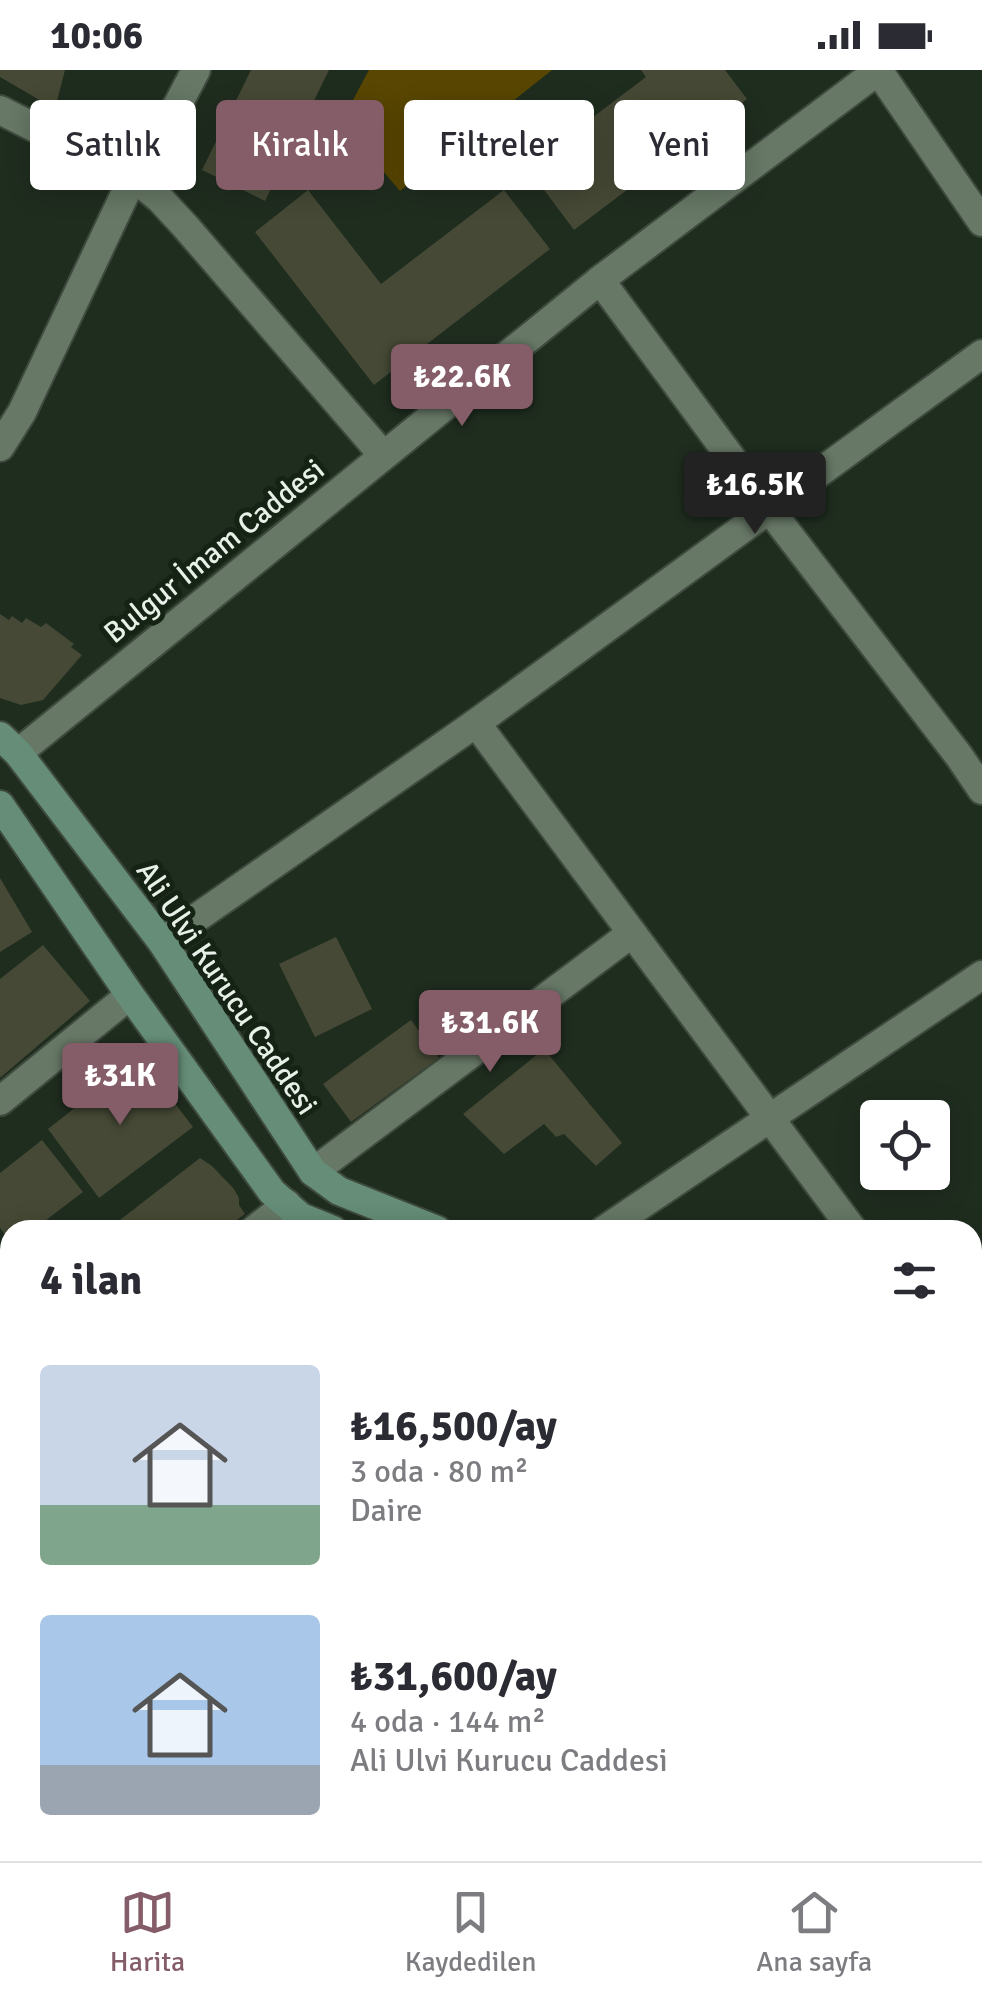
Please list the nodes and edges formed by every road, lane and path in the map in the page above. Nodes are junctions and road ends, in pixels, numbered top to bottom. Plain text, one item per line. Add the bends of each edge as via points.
1 (196, 70) edge
2 (878, 70) edge
3 (180, 100) edge
4 (0, 110) edge
5 (30, 125) edge
6 (127, 190) edge
7 (148, 190) edge
8 (982, 222) edge
9 (600, 280) junction
10 (982, 354) edge
11 (0, 447) edge
12 (383, 456) junction
13 (770, 509) junction
14 (476, 722) junction
15 (9, 744) edge
16 (982, 790) edge
17 (0, 805) edge
18 (632, 933) junction
19 (162, 942) junction
20 (982, 975) edge
21 (130, 995) junction
22 (0, 1102) edge
23 (770, 1118) junction
24 (314, 1172) junction
25 (287, 1204) junction
26 (267, 1220) edge
27 (308, 1220) edge
28 (411, 1220) edge
29 (619, 1220) edge
30 (846, 1220) edge

1 - 3 street
2 - 8 street
2 - 9 street, Bulgur İmam Caddesi
4 - 5 street
6 - 11 street
7 - 12 street
9 - 12 street, Bulgur İmam Caddesi
9 - 13 street
10 - 13 street
12 - 15 street, Bulgur İmam Caddesi
13 - 14 street
13 - 16 street
14 - 18 street
14 - 19 street
15 - 19 main road, Ali Ulvi Kurucu Caddesi
17 - 21 main road
18 - 23 street
18 - 24 street
19 - 24 main road, Ali Ulvi Kurucu Caddesi
20 - 23 street
21 - 22 street
21 - 25 main road
23 - 29 street
23 - 30 street
24 - 28 main road, Ali Ulvi Kurucu Caddesi via 339,1191
25 - 26 street
25 - 27 main road

